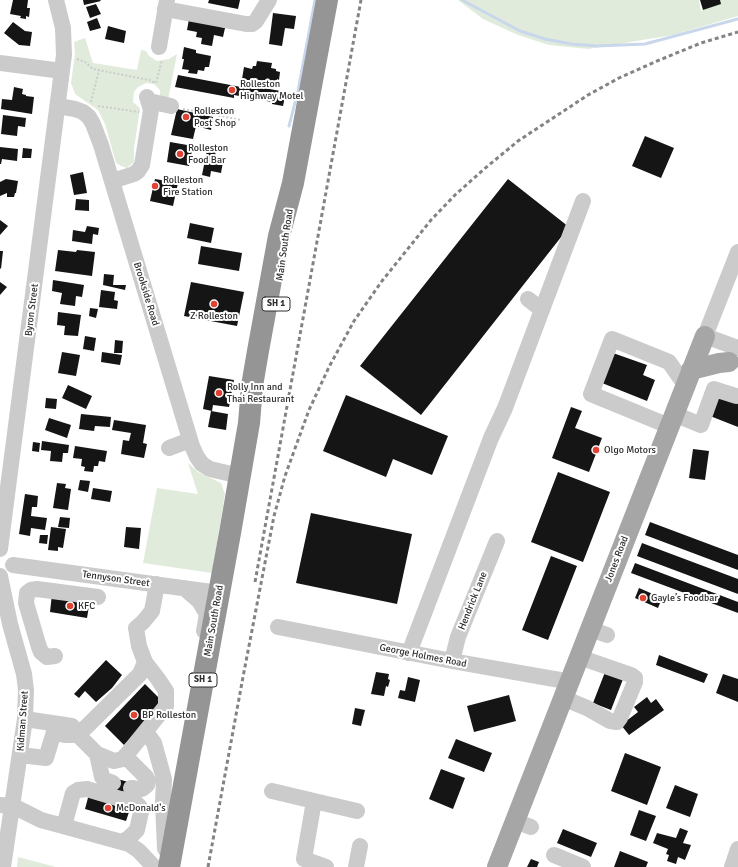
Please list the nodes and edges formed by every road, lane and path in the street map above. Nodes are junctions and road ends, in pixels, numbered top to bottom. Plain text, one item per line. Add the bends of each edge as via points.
1 (56, 0) edge
2 (269, 0) edge
3 (327, 0) edge
4 (166, 4) edge
5 (160, 54) joint
6 (74, 59) dead end
7 (0, 63) edge
8 (99, 70) junction
9 (62, 71) junction
10 (156, 105) junction
11 (58, 106) junction
12 (241, 120) dead end
13 (112, 181) junction
14 (583, 201) dead end
15 (738, 252) edge
16 (528, 300) dead end
17 (542, 310) junction
18 (735, 359) edge
19 (695, 360) junction
20 (669, 362) junction
21 (736, 396) dead end
22 (672, 420) junction
23 (190, 440) junction
24 (169, 448) dead end
25 (240, 476) junction
26 (497, 541) dead end
27 (0, 549) edge
28 (12, 565) junction
29 (0, 576) edge
30 (157, 584) junction
31 (184, 588) junction
32 (219, 593) junction
33 (98, 597) dead end
34 (278, 627) dead end
35 (592, 644) junction
36 (409, 653) junction
37 (55, 656) dead end
38 (452, 661) junction
39 (145, 662) junction
40 (566, 691) junction
41 (25, 719) junction
42 (146, 732) junction
43 (78, 735) junction
44 (97, 754) junction
45 (20, 755) junction
46 (125, 756) junction
47 (187, 768) junction
48 (113, 783) dead end
49 (131, 788) dead end
50 (272, 791) dead end
51 (314, 801) junction
52 (6, 805) edge
53 (357, 811) dead end
54 (64, 826) junction
55 (122, 842) junction
56 (360, 846) dead end
57 (738, 849) edge
58 (554, 855) dead end
59 (4, 867) edge
60 (154, 867) edge
61 (167, 867) edge
62 (326, 867) edge
63 (356, 867) edge
64 (497, 867) edge
65 (583, 867) edge
66 (732, 867) edge

1 - 9 street via 64,34
2 - 4 street via 252,24
3 - 25 highway, Main South Road / SH 1 via 293,183 279,236 252,386
4 - 5 street
5 - 8 path via 156,83
6 - 8 path via 82,60 91,68
7 - 9 street
8 - 10 path via 91,104 102,107
9 - 11 street, Byron Street
10 - 12 path
10 - 13 street via 140,167 134,174
11 - 13 street, Brookside Road via 80,110 91,120
11 - 27 street, Byron Street
13 - 23 street, Brookside Road
14 - 17 street
15 - 19 street, Jones Road
16 - 17 street
17 - 36 street
18 - 19 street
18 - 19 main road via 714,364
19 - 20 street
19 - 20 street
19 - 22 main road, Jones Road
20 - 22 street via 612,339 591,394
21 - 22 street via 714,389 701,425
22 - 35 main road, Jones Road
23 - 24 street
23 - 25 street, Brookside Road via 197,457 206,467
25 - 32 highway, Main South Road / SH 1
26 - 38 street, Hendrick Lane via 458,637
27 - 28 street via 11,556
28 - 29 street via 8,572
28 - 30 street, Tennyson Street
29 - 41 street, Kidman Street via 24,674
30 - 31 street, Tennyson Street
30 - 39 street via 152,611 136,628
31 - 32 street, Tennyson Street
31 - 47 street via 199,601 207,614 182,746
32 - 47 highway, Main South Road / SH 1
33 - 37 street via 37,589 27,593 26,603 41,652 47,657
34 - 36 street, George Holmes Road
35 - 40 main road, Jones Road
35 - 40 street, George Holmes Road via 635,678 620,718 617,722 610,721 587,708
36 - 38 street, George Holmes Road
38 - 40 street, George Holmes Road via 560,680
39 - 42 street via 166,691 166,706
39 - 43 street via 140,674
40 - 64 main road, Jones Road via 523,824
41 - 43 street via 72,726
41 - 45 street, Kidman Street
42 - 46 street
42 - 61 street via 154,743 164,779
43 - 44 street
43 - 45 street via 54,732 46,758
44 - 46 street via 114,761
44 - 48 street via 102,777
45 - 52 street, Kidman Street
46 - 49 street via 148,781 142,789
47 - 61 highway, Main South Road / SH 1
50 - 51 street
51 - 53 street
51 - 62 street via 304,860
52 - 54 street via 41,820
52 - 59 street, Kidman Street
54 - 55 street
54 - 55 street via 73,793 87,789 140,807 137,830
55 - 60 street via 139,851
56 - 63 street
57 - 66 street
58 - 65 street

